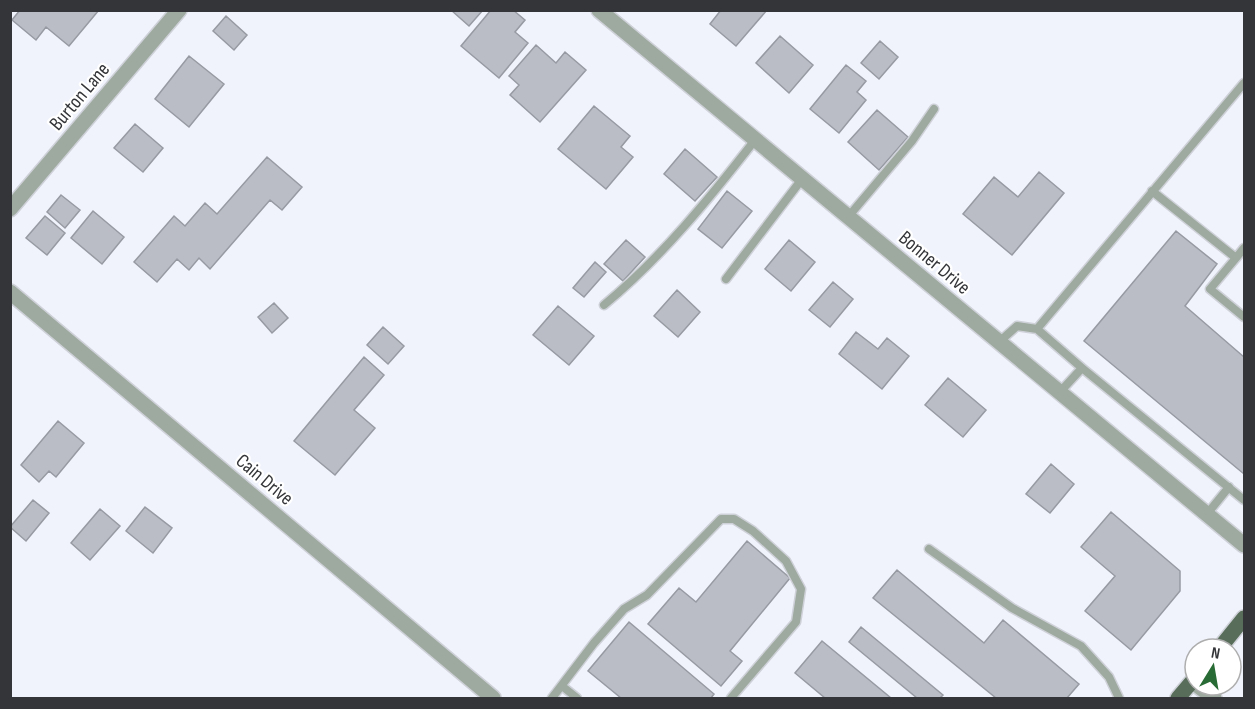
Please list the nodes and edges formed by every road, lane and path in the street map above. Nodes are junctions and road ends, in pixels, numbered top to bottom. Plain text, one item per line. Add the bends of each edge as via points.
1 (179, 10) edge
2 (599, 10) edge
3 (1245, 83) edge
4 (934, 109) dead end
5 (755, 140) junction
6 (802, 179) junction
7 (1152, 191) junction
8 (10, 209) edge
9 (848, 217) junction
10 (1245, 248) edge
11 (1236, 258) junction
12 (726, 279) dead end
13 (10, 292) edge
14 (604, 305) dead end
15 (1245, 317) edge
16 (1037, 329) junction
17 (999, 342) junction
18 (1082, 368) junction
19 (1060, 392) junction
20 (1229, 487) junction
21 (1245, 500) edge
22 (1207, 514) junction
23 (1245, 545) edge
24 (929, 549) dead end
25 (1245, 618) edge
26 (1229, 637) edge
27 (562, 686) junction
28 (493, 699) edge
29 (552, 699) edge
30 (577, 699) edge
31 (731, 699) edge
32 (1119, 699) edge

1 - 8 street, Burton Lane
2 - 5 street, Bonner Drive
3 - 7 lane
4 - 9 lane
5 - 6 street, Bonner Drive
5 - 14 lane via 676,237
6 - 9 street, Bonner Drive
6 - 12 lane
7 - 11 lane
7 - 16 lane
9 - 17 street, Bonner Drive
10 - 11 lane
11 - 15 lane via 1210,289
13 - 28 street, Cain Drive
16 - 17 lane via 1017,326
16 - 18 lane
17 - 19 street, Bonner Drive
18 - 19 lane
18 - 20 lane
19 - 22 street, Bonner Drive
20 - 21 lane
20 - 22 lane
22 - 23 street, Bonner Drive
24 - 32 lane via 1012,608 1081,646 1108,677
25 - 26 main road
27 - 29 lane
27 - 30 lane
27 - 31 lane via 624,609 647,595 721,519 734,519 786,561 801,589 796,622

